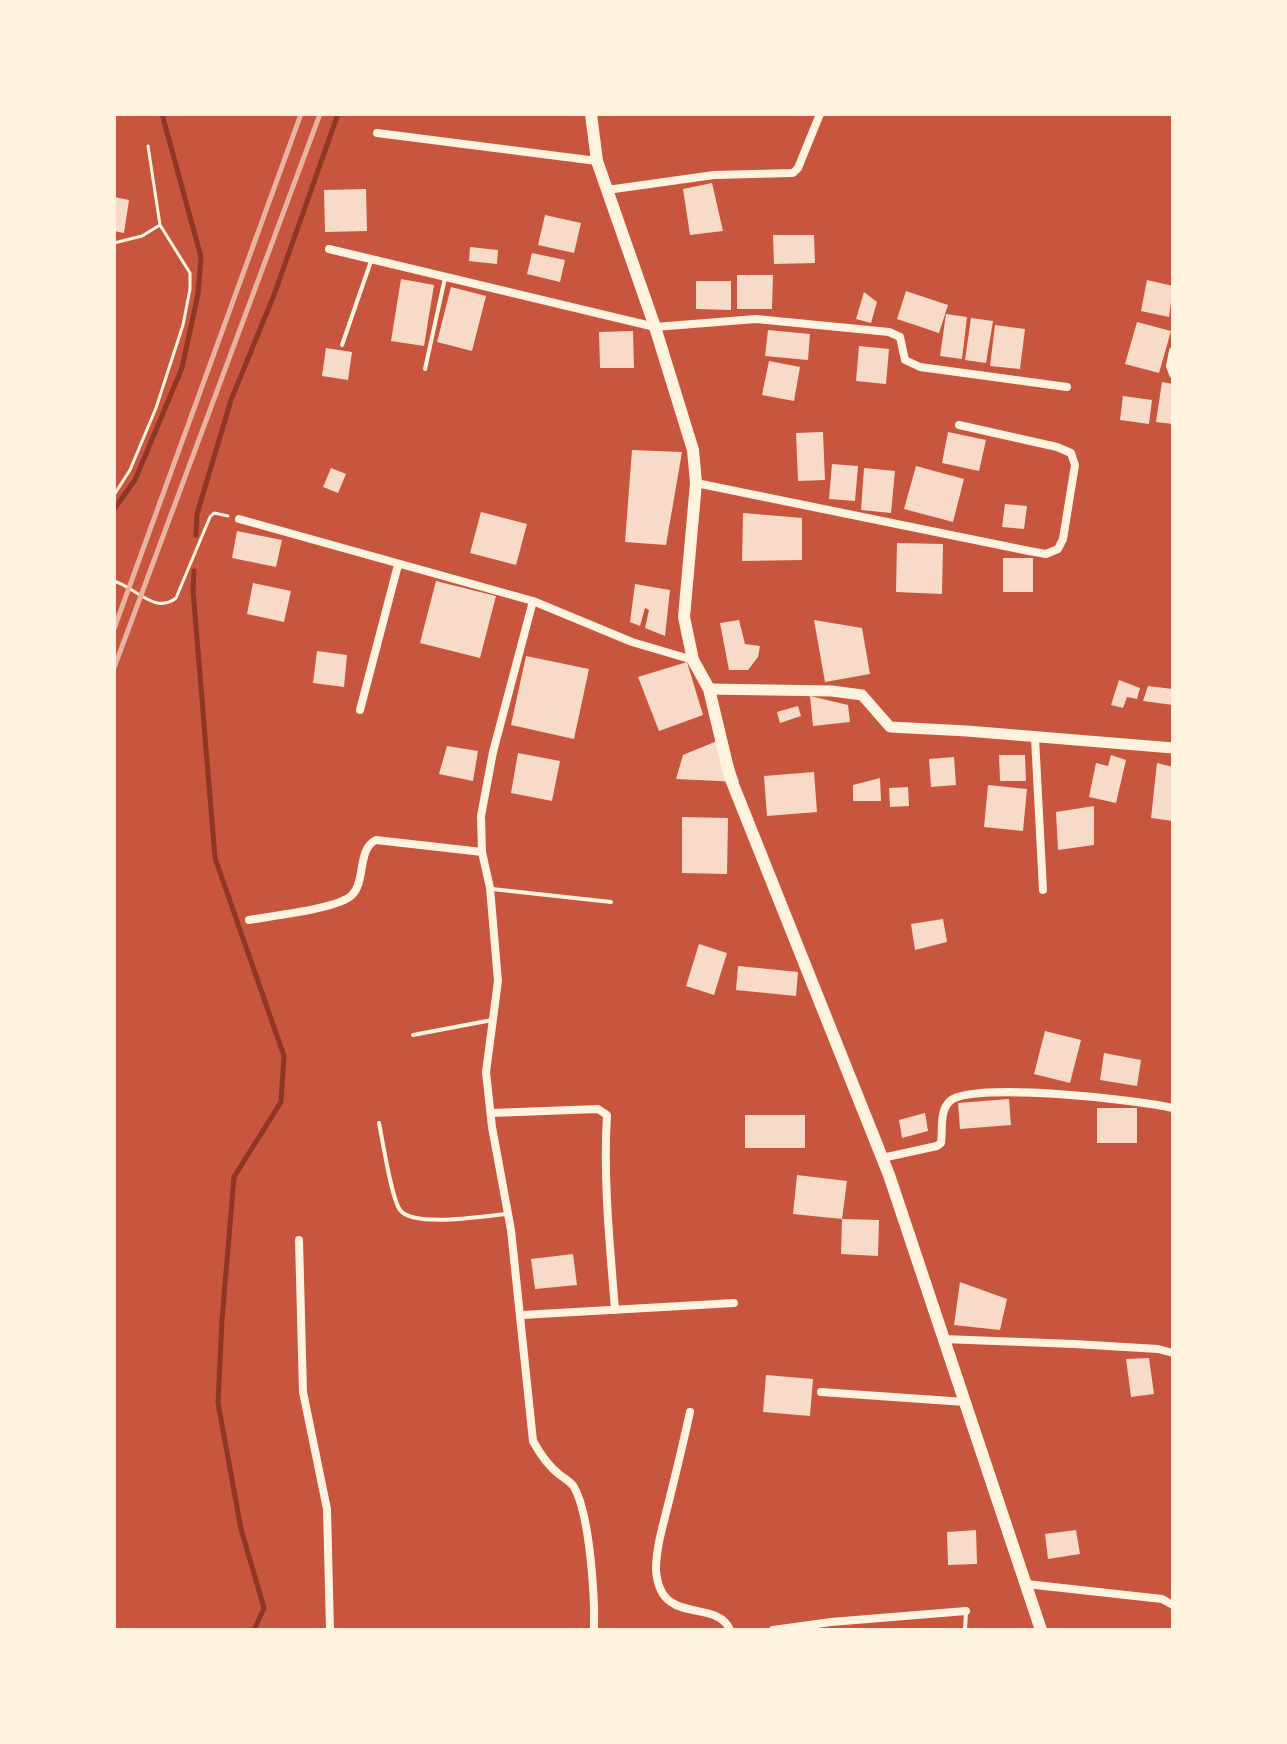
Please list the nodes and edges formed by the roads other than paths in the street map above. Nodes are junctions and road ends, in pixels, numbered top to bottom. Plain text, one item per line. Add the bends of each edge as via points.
1 (591, 114) edge
2 (820, 114) edge
3 (377, 133) dead end
4 (597, 161) junction
5 (607, 190) junction
6 (329, 249) dead end
7 (372, 259) junction
8 (445, 276) junction
9 (655, 327) junction
10 (342, 345) dead end
11 (1173, 351) edge
12 (425, 369) dead end
13 (1173, 374) edge
14 (1067, 387) dead end
15 (959, 425) dead end
16 (696, 483) junction
17 (239, 519) road end
18 (398, 565) junction
19 (533, 601) junction
20 (693, 660) junction
21 (709, 689) junction
22 (360, 710) dead end
23 (1035, 738) junction
24 (1173, 748) edge
25 (482, 852) junction
26 (490, 888) junction
27 (1043, 890) dead end
28 (611, 902) dead end
29 (249, 920) dead end
30 (494, 1020) junction
31 (413, 1035) dead end
32 (1173, 1108) edge
33 (491, 1113) junction
34 (379, 1123) dead end
35 (882, 1158) junction
36 (508, 1214) junction
37 (299, 1240) dead end
38 (734, 1303) dead end
39 (615, 1310) junction
40 (522, 1315) junction
41 (943, 1339) junction
42 (1173, 1353) edge
43 (821, 1392) dead end
44 (965, 1402) junction
45 (690, 1412) dead end
46 (1026, 1584) junction
47 (1173, 1605) edge
48 (966, 1611) joint
49 (330, 1630) edge
50 (594, 1630) edge
51 (730, 1630) edge
52 (773, 1630) edge
53 (965, 1630) edge
54 (1041, 1630) edge

1 - 4 main road
2 - 5 street via 793,173 714,175
3 - 4 street
4 - 5 main road
5 - 9 main road
6 - 7 street
7 - 8 street
7 - 10 lane
8 - 9 street
8 - 12 lane
9 - 14 street via 756,319 889,332 900,337 905,360 920,367
9 - 16 main road via 686,423
11 - 13 street
15 - 16 street via 1071,453 1075,465 1058,549 1046,554 1029,551
16 - 20 main road via 684,617
17 - 18 street
18 - 19 street
18 - 22 street
19 - 20 street via 632,642
19 - 25 street via 493,752 481,816
20 - 21 main road
21 - 23 street via 862,695 890,727
21 - 35 main road via 730,777
23 - 24 street
23 - 27 street
25 - 26 street
25 - 29 street via 376,840 370,842 359,884 349,898
26 - 28 lane
26 - 30 street via 498,981
30 - 31 lane
30 - 33 street via 486,1072
32 - 35 street via 1071,1094 963,1096 946,1105 941,1143
33 - 36 street
33 - 39 street via 598,1109 607,1115 606,1198
34 - 36 lane via 397,1204 407,1216 422,1220
35 - 41 main road
36 - 40 street
37 - 49 street via 303,1392 327,1509
38 - 39 street
39 - 40 street
40 - 50 street via 533,1441 539,1454 574,1485 590,1560
41 - 42 street
41 - 44 main road
43 - 44 street
44 - 46 main road
45 - 51 street via 658,1544 658,1585 676,1606 716,1616
46 - 47 street via 1162,1599
46 - 54 main road
48 - 52 street
48 - 53 lane

